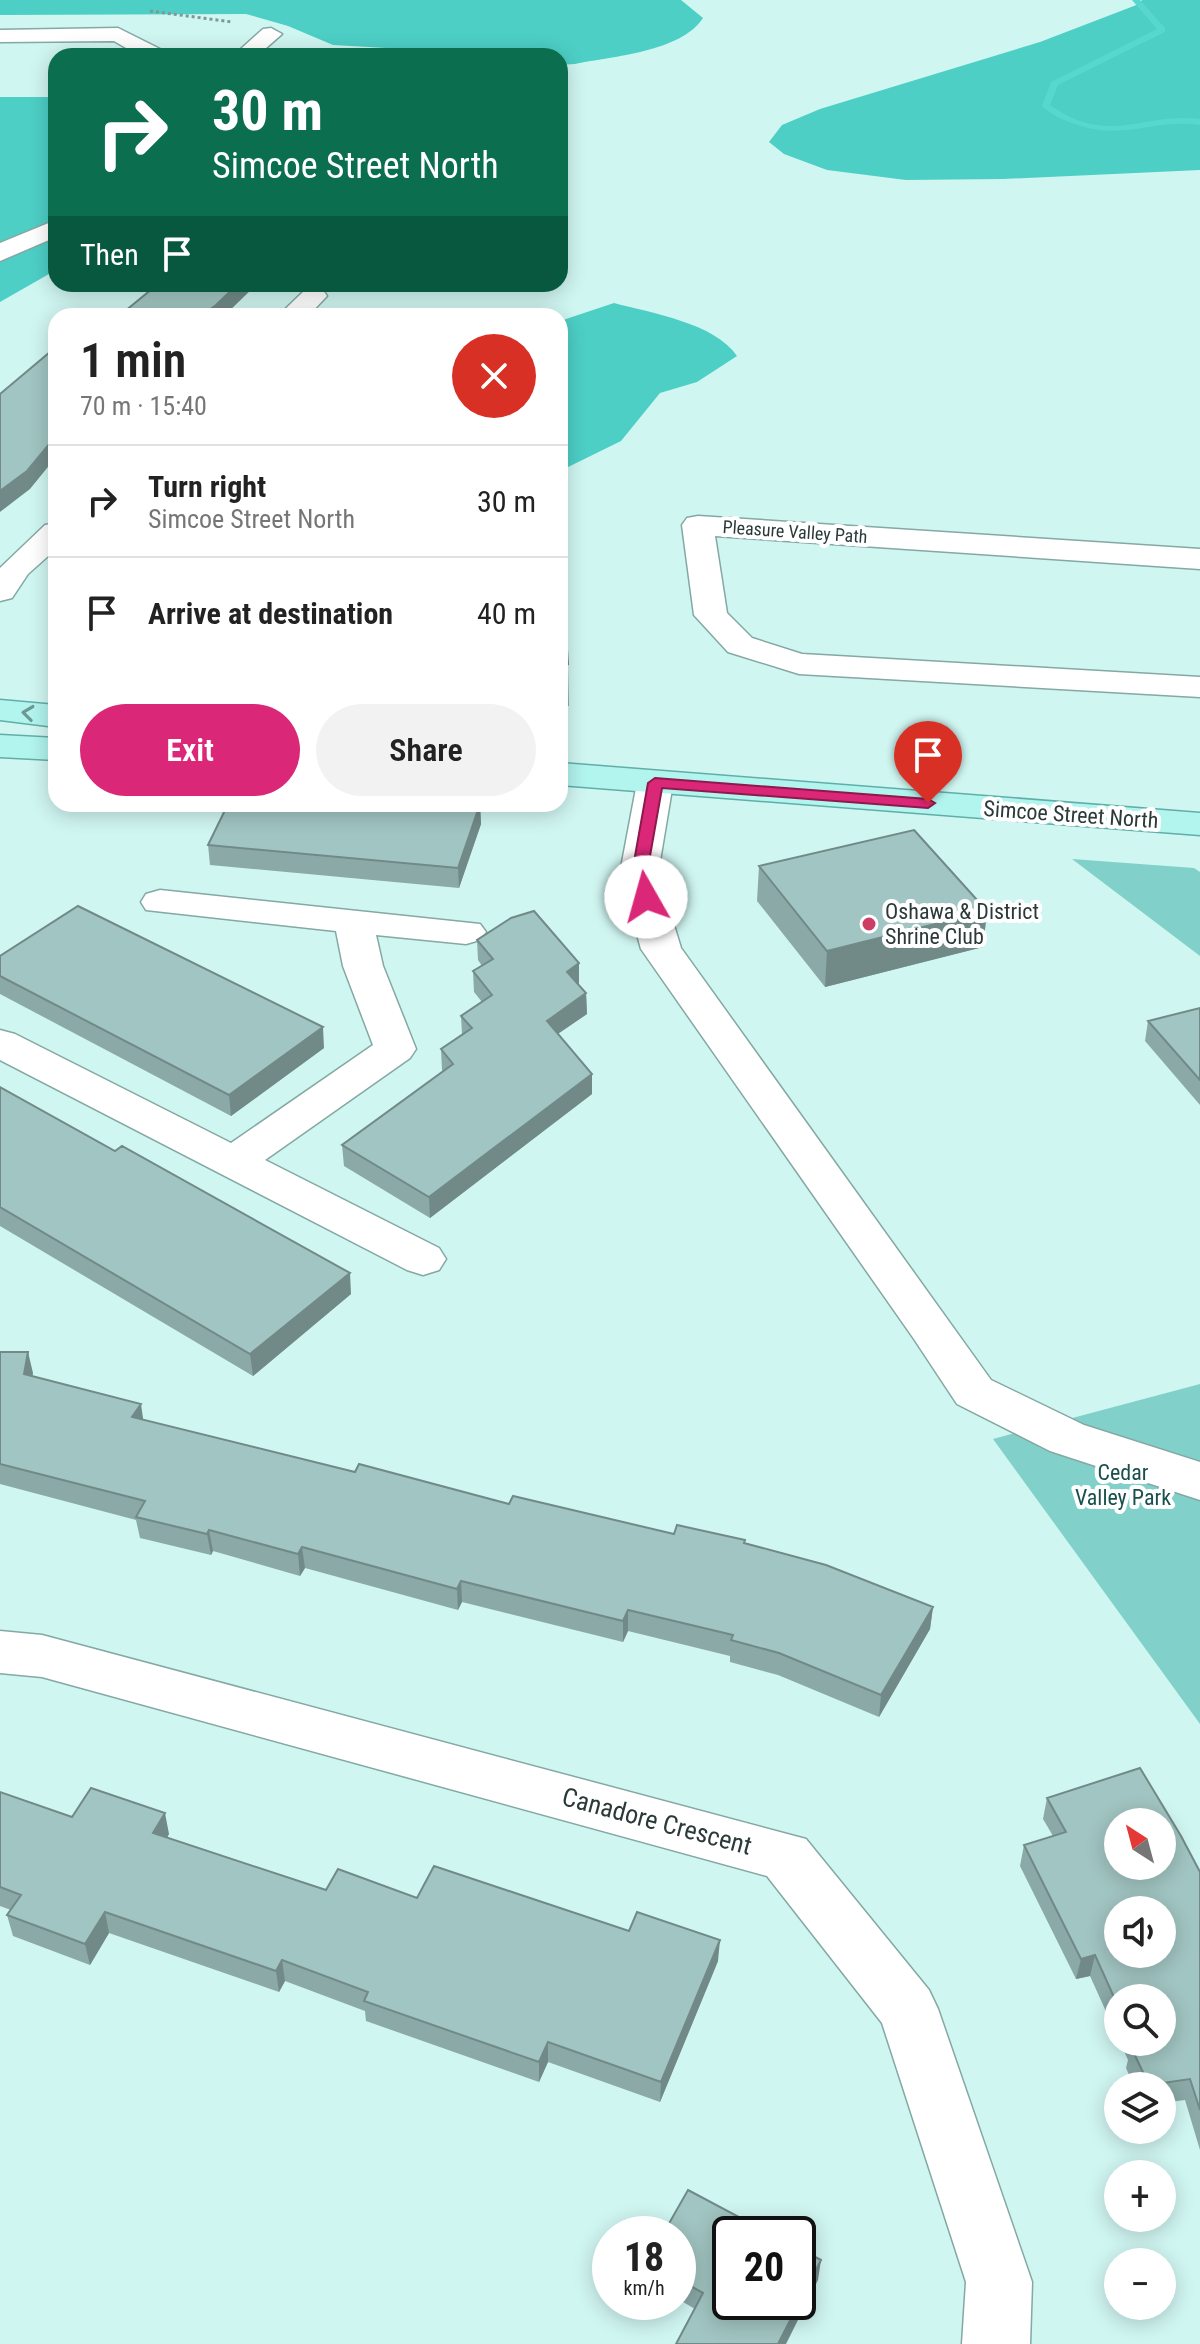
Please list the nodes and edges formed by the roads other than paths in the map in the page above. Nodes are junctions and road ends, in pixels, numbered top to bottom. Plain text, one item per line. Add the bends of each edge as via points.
1 (271, 34) road end
2 (0, 36) edge
3 (142, 48) edge
4 (254, 48) edge
5 (48, 232) edge
6 (0, 253) edge
7 (314, 296) dead end
8 (301, 308) edge
9 (48, 539) edge
10 (1200, 559) edge
11 (0, 591) edge
12 (1200, 687) edge
13 (0, 710) edge
14 (48, 715) edge
15 (0, 746) edge
16 (48, 749) edge
17 (568, 775) edge
18 (655, 783) junction
19 (1200, 824) edge
20 (160, 902) dead end
21 (353, 921) junction
22 (466, 932) dead end
23 (0, 1043) edge
24 (233, 1162) junction
25 (423, 1259) dead end
26 (1200, 1481) edge
27 (0, 1652) edge
28 (996, 2344) edge

1 - 4 street
2 - 3 street via 118,34
5 - 6 street
7 - 8 street
9 - 11 street
10 - 12 street, Pleasure Valley Path via 698,525 711,615 740,645 799,664
14 -> 13 main road
15 - 16 main road
17 - 18 main road, Simcoe Street North
18 - 19 main road, Simcoe Street North
18 - 26 street via 639,873 661,949 974,1392 1067,1438
20 - 21 street
21 - 22 street
21 - 24 street via 363,966 395,1049
23 - 24 street
24 - 25 street
27 - 28 street, Canadore Crescent via 42,1656 786,1856 908,2009 999,2282

